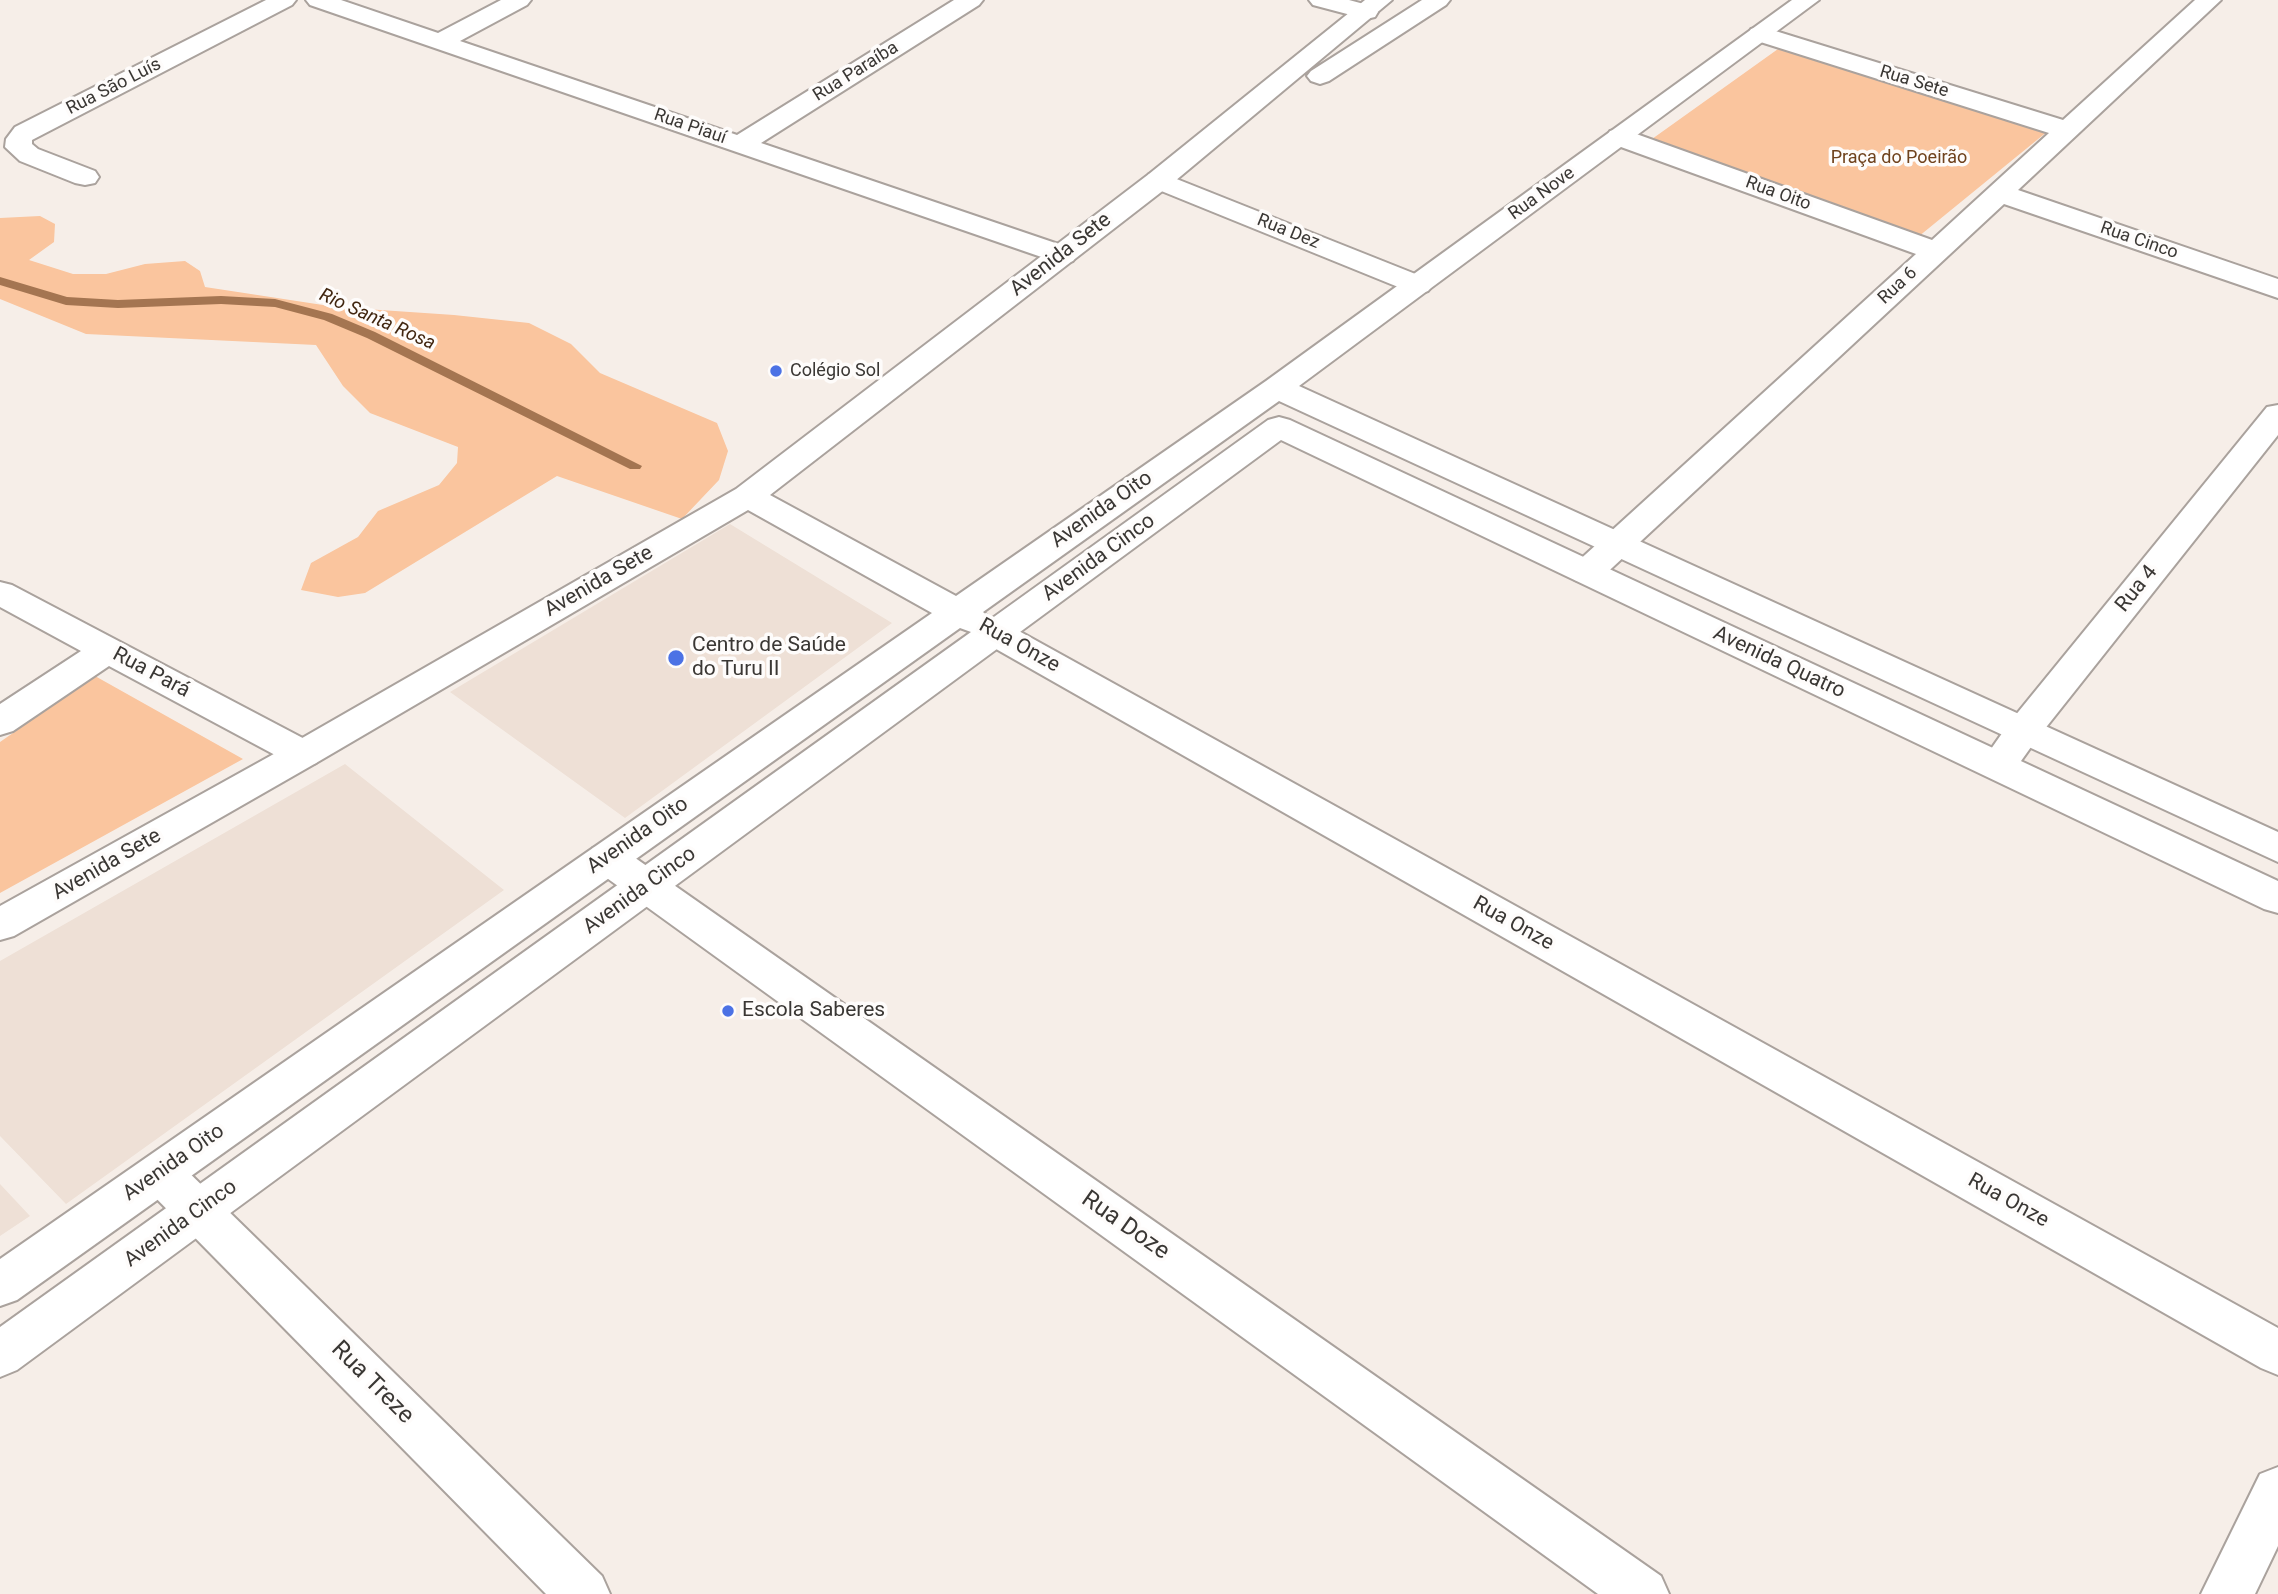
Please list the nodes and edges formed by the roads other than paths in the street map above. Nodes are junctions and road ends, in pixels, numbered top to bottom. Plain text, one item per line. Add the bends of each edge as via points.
1 (284, 0) edge
2 (318, 0) edge
3 (519, 0) edge
4 (971, 0) edge
5 (1321, 0) edge
6 (1438, 0) edge
7 (1807, 0) edge
8 (2209, 0) edge
9 (1373, 6) edge
10 (1760, 34) junction
11 (439, 41) junction
12 (2067, 130) junction
13 (1619, 138) junction
14 (740, 144) junction
15 (85, 177) dead end
16 (1159, 180) junction
17 (1999, 193) junction
18 (1936, 251) junction
19 (1063, 255) junction
20 (1418, 285) junction
21 (2278, 289) edge
22 (1277, 388) junction
23 (2278, 414) edge
24 (1279, 427) junction
25 (748, 496) junction
26 (1617, 544) junction
27 (1587, 572) junction
28 (0, 593) edge
29 (957, 611) junction
30 (995, 633) junction
31 (108, 650) junction
32 (0, 722) edge
33 (2023, 731) junction
34 (303, 754) junction
35 (1998, 766) junction
36 (2278, 848) edge
37 (607, 858) junction
38 (646, 886) junction
39 (2278, 898) edge
40 (0, 925) edge
41 (160, 1172) junction
42 (199, 1211) junction
43 (0, 1285) edge
44 (2278, 1353) edge
45 (0, 1355) edge
46 (2278, 1491) edge
47 (583, 1594) edge
48 (1642, 1594) edge
49 (2228, 1594) edge

1 - 15 street, Rua São Luís via 19,139 18,148 29,155
2 - 11 street, Rua Piauí
3 - 11 street
4 - 14 street, Rua Paraíba
5 - 9 street
6 - 16 street, Avenida Sete
7 - 10 street, Rua Nove
8 - 12 street, Rua 6
9 - 16 street, Avenida Sete
10 - 12 street, Rua Sete
10 - 13 street, Rua Nove
11 - 14 street, Rua Piauí
12 - 17 street, Rua 6
13 - 18 street, Rua Oito
13 - 20 street, Rua Nove
14 - 19 street, Rua Piauí
16 - 19 street, Avenida Sete
16 - 20 street, Rua Dez
17 - 18 street, Rua 6
17 - 21 street, Rua Cinco
18 - 26 street, Rua 6
19 - 25 street, Avenida Sete
20 - 22 street, Rua Nove
22 - 24 street
22 - 26 street, Avenida Quatro
22 - 29 street, Avenida Oito
23 - 33 street, Rua 4
24 - 27 street, Avenida Quatro
24 - 30 street, Avenida Cinco
25 - 29 street, Rua Onze
25 - 34 street, Avenida Sete
26 - 27 street, Rua 6
26 - 33 street, Avenida Quatro
27 - 35 street, Avenida Quatro
28 - 31 street, Rua Pará
29 - 30 street, Rua Onze
29 - 37 street, Avenida Oito
30 - 38 street, Avenida Cinco
30 - 44 street, Rua Onze
31 - 32 street
31 - 34 street, Rua Pará
33 - 35 street, Rua 4
33 - 36 street, Avenida Quatro
34 - 40 street, Avenida Sete
35 - 39 street, Avenida Quatro
37 - 38 street, Rua Doze
37 - 41 street, Avenida Oito
38 - 42 street, Avenida Cinco
38 - 48 street, Rua Doze
41 - 42 street, Rua Treze
41 - 43 street, Avenida Oito
42 - 45 street, Avenida Cinco
42 - 47 street, Rua Treze
46 - 49 street

